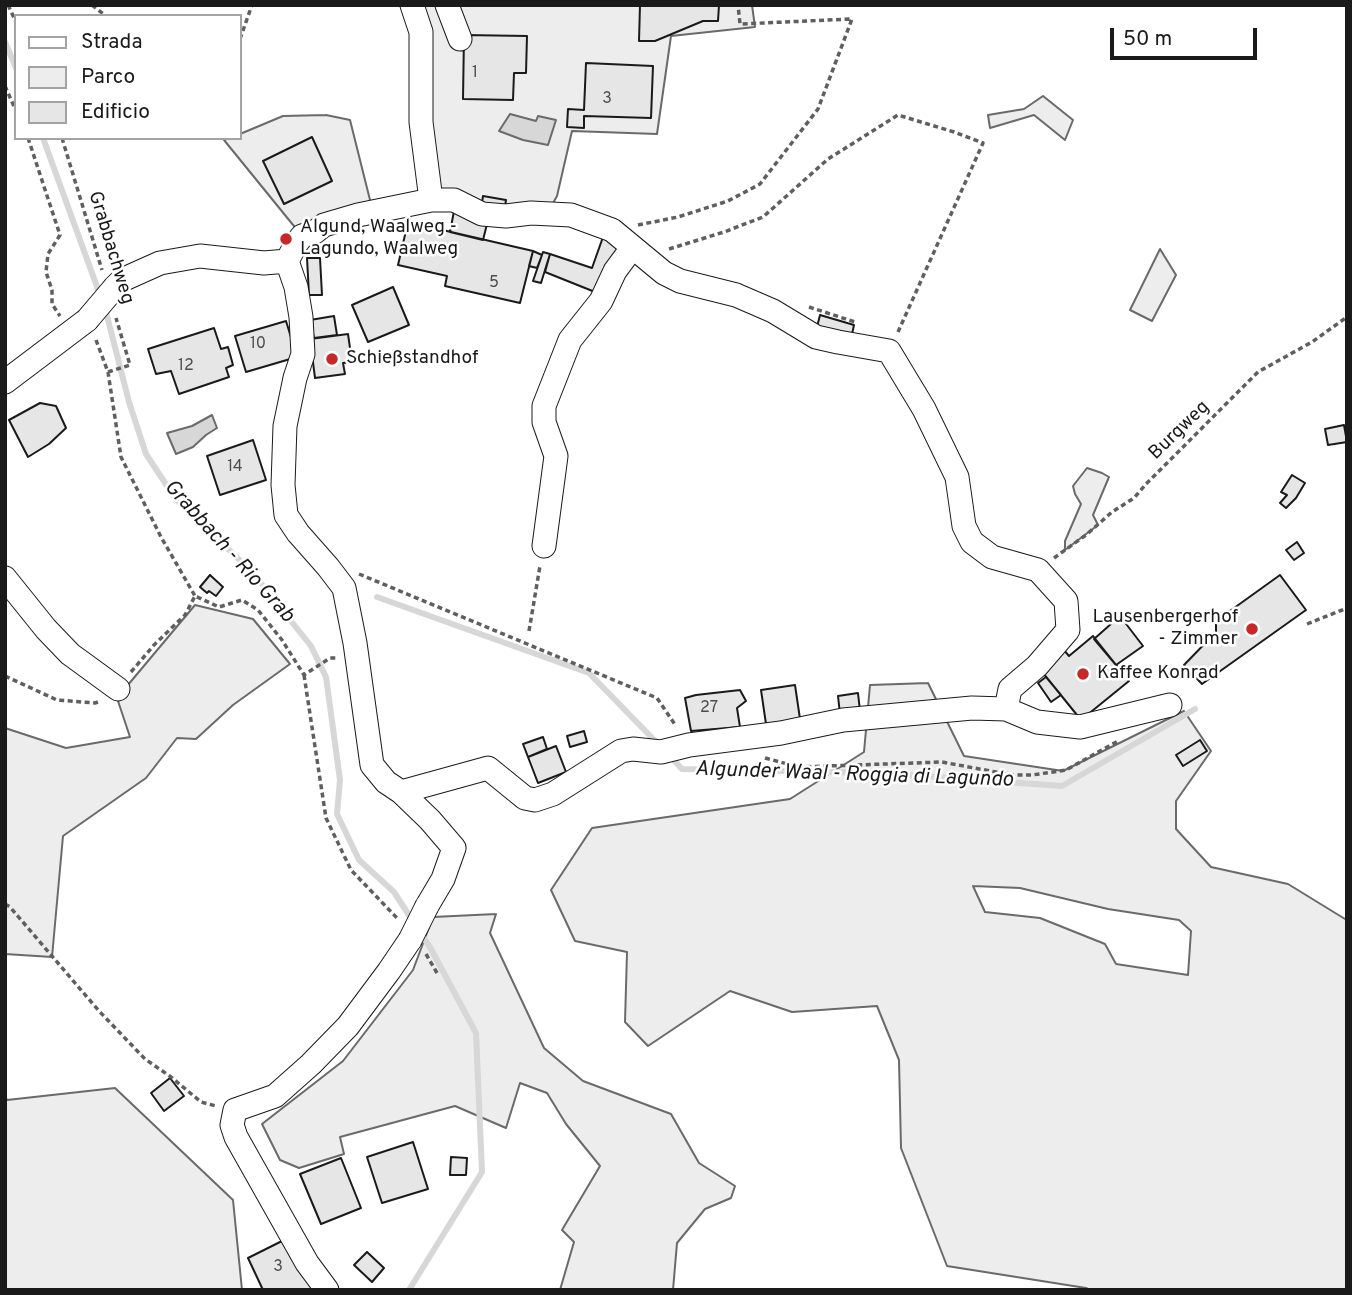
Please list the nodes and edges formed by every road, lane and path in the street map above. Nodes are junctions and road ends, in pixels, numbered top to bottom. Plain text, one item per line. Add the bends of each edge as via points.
1 (252, 5) edge
2 (412, 5) edge
3 (447, 5) edge
4 (738, 5) edge
5 (242, 33) edge
6 (460, 39) dead end
7 (5, 86) edge
8 (14, 106) edge
9 (29, 140) edge
10 (63, 140) edge
11 (431, 200) junction
12 (612, 230) junction
13 (637, 251) junction
14 (287, 261) junction
15 (110, 283) junction
16 (806, 306) dead end
17 (116, 316) dead end
18 (1347, 317) edge
19 (83, 324) junction
20 (862, 324) dead end
21 (896, 335) dead end
22 (108, 372) junction
23 (5, 382) edge
24 (544, 546) joint
25 (328, 567) junction
26 (1038, 570) junction
27 (5, 579) edge
28 (195, 596) junction
29 (1347, 608) edge
30 (1307, 624) dead end
31 (529, 631) dead end
32 (330, 658) dead end
33 (304, 675) junction
34 (5, 676) edge
35 (118, 689) junction
36 (1170, 705) dead end
37 (1006, 709) junction
38 (1127, 736) dead end
39 (690, 745) junction
40 (760, 756) dead end
41 (401, 793) junction
42 (5, 904) edge
43 (398, 919) dead end
44 (416, 945) junction
45 (437, 973) dead end
46 (235, 1110) junction
47 (327, 1290) edge

1 - 5 path
2 - 11 lane via 421,32 421,122
3 - 6 lane
4 - 12 path via 740,24 852,19 818,109 760,184 728,201 678,217
7 - 8 path
9 - 19 path via 60,234 48,254 52,304 58,315
10 - 15 path, Grabbachweg
11 - 12 lane via 454,200 482,214 572,215
11 - 14 lane via 324,225 302,236
12 - 13 lane
13 - 21 path via 658,253 763,217 828,159 898,115 954,132 983,143
13 - 24 lane via 615,271 601,301 570,340 544,406 544,422 556,456
13 - 26 lane via 680,281 736,295 816,337 889,351 957,477 964,526 972,542 992,557
14 - 15 lane via 200,256 160,263
14 - 25 lane via 296,287 303,354 283,444 286,515
15 - 19 lane, bridge
16 - 20 path
17 - 22 path, Grabbachweg via 130,365
18 - 26 path, Burgweg via 1258,372 1134,498
19 - 22 path via 92,330
19 - 23 lane
22 - 28 path via 121,457
24 - 31 path
25 - 39 path via 343,567 657,698
25 - 41 lane via 344,588 372,765
26 - 37 lane via 1066,601 1068,630 1010,689
27 - 35 lane via 70,654
28 - 33 path via 219,607 242,600 258,610
28 - 35 path via 185,615
29 - 30 path
32 - 33 path
33 - 43 path via 326,818 351,870
34 - 35 path via 57,700 95,703 110,698
36 - 37 lane via 1080,727 1037,722
37 - 39 lane via 843,720
38 - 40 path via 1066,770 1032,775 942,762 799,767
39 - 41 lane via 661,752 621,751 553,794 535,800 488,768
41 - 44 lane, bridge via 454,848
42 - 46 path via 145,1059 201,1102
44 - 45 path
44 - 46 lane via 312,1064 275,1096
46 - 47 lane via 232,1125 236,1138

